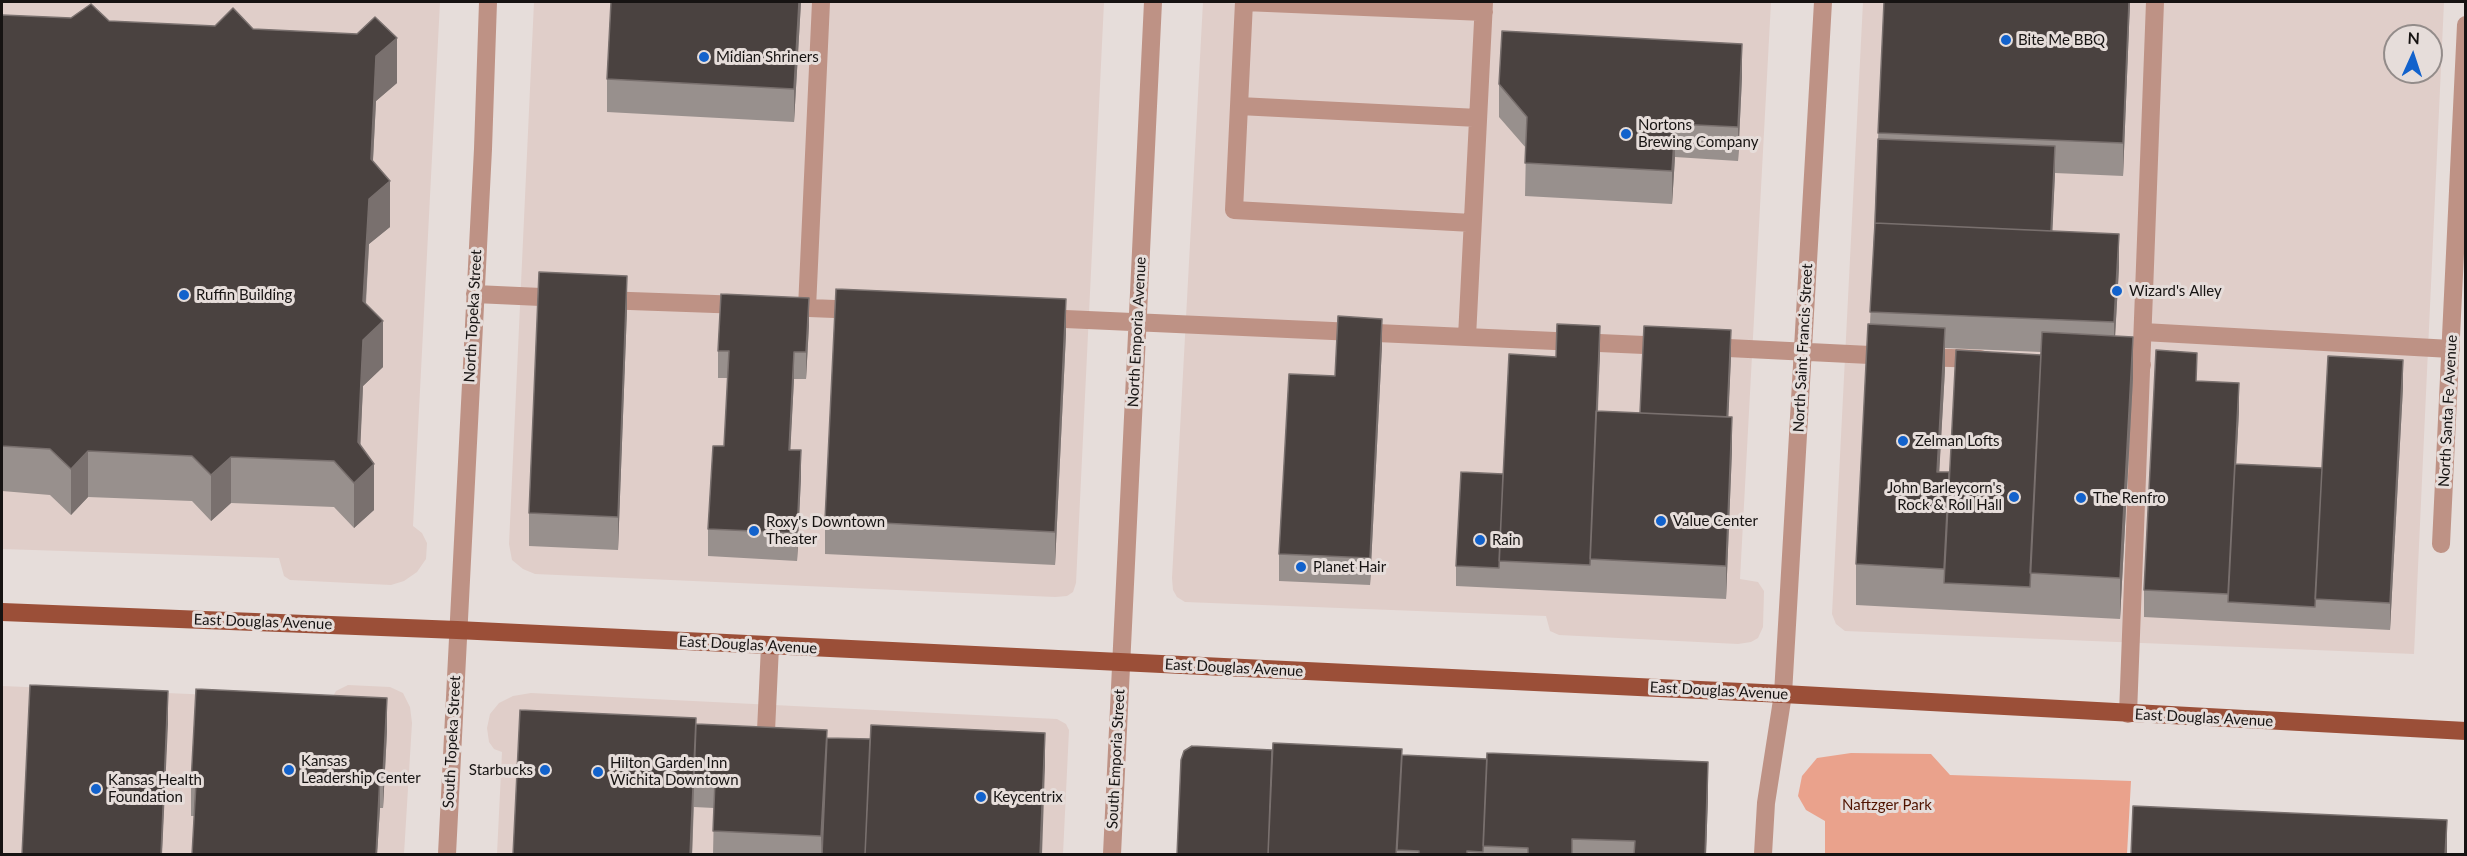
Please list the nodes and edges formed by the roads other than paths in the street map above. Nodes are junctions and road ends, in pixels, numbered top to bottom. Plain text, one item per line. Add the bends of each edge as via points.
1 (488, 2) edge
2 (821, 2) edge
3 (1153, 2) edge
4 (1823, 2) edge
5 (2155, 2) edge
6 (1484, 7) edge
7 (2466, 25) edge
8 (1239, 106) junction
9 (1478, 118) junction
10 (1472, 223) junction
11 (475, 294) junction
12 (807, 308) junction
13 (872, 311) edge
14 (1021, 317) edge
15 (1137, 322) junction
16 (2143, 332) junction
17 (1467, 337) junction
18 (2451, 349) junction
19 (1803, 352) junction
20 (2001, 360) edge
21 (2095, 363) edge
22 (2142, 365) junction
23 (2441, 544) dead end
24 (2, 612) edge
25 (457, 630) junction
26 (770, 646) junction
27 (1121, 663) junction
28 (1783, 694) junction
29 (2128, 714) junction
30 (2466, 731) edge
31 (765, 754) edge
32 (447, 855) edge
33 (1112, 855) edge
34 (1763, 855) edge

1 - 11 street, North Topeka Street
2 - 12 street
3 - 15 street, North Emporia Avenue
4 - 19 street, North Saint Francis Street
5 - 16 street
6 - 8 street via 1244,2
6 - 9 street
7 - 18 street, North Santa Fe Avenue
8 - 9 street
8 - 10 street via 1234,210
9 - 10 street
10 - 17 street
11 - 12 street
11 - 25 street, North Topeka Street
12 - 13 street
14 - 15 street
15 - 17 street
15 - 27 street, North Emporia Avenue
16 - 18 street
16 - 22 street
17 - 19 street
18 - 23 street, North Santa Fe Avenue
19 - 20 street
19 - 28 street, North Saint Francis Street
21 - 22 street
22 - 29 street
24 - 25 main road, East Douglas Avenue
25 - 26 main road, East Douglas Avenue
25 - 32 street, South Topeka Street
26 - 27 main road, East Douglas Avenue
26 - 31 street
27 - 28 main road, East Douglas Avenue
27 - 33 street, South Emporia Street
28 - 29 main road, East Douglas Avenue
28 - 34 street, North Saint Francis Street via 1766,803
29 - 30 main road, East Douglas Avenue

